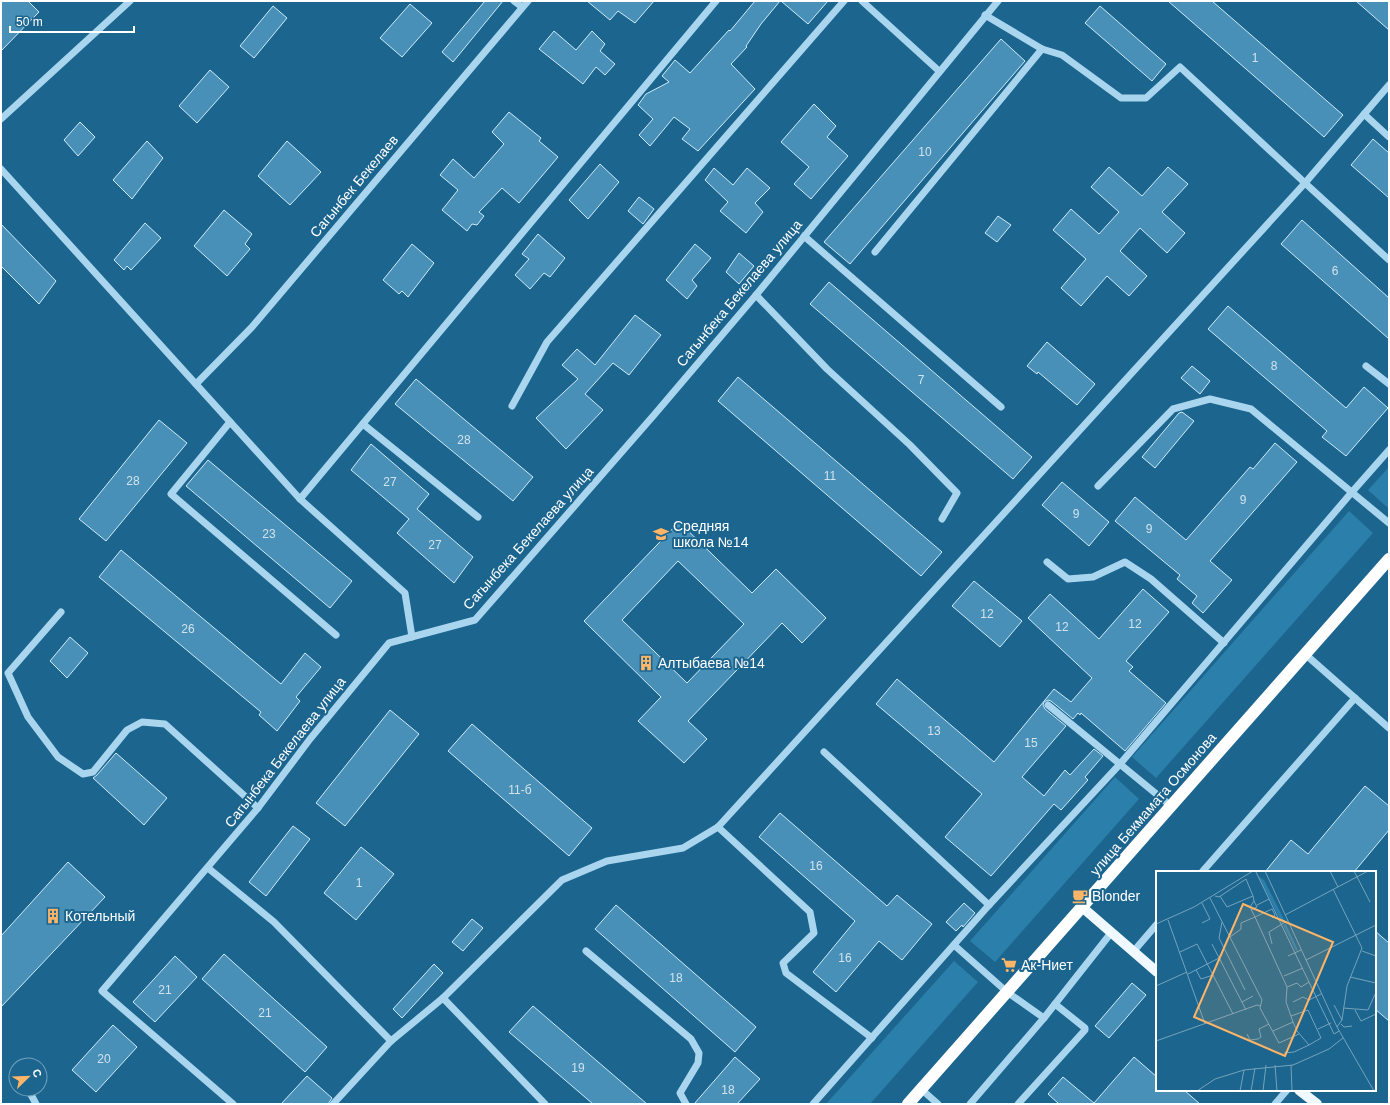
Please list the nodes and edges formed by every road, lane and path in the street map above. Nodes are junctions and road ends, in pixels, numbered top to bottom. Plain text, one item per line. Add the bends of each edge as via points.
1 (130, 1) edge
2 (514, 1) edge
3 (528, 1) edge
4 (716, 1) edge
5 (844, 1) edge
6 (862, 1) edge
7 (998, 1) edge
8 (522, 8) junction
9 (985, 15) junction
10 (1042, 49) junction
11 (939, 71) junction
12 (1389, 85) edge
13 (1364, 114) junction
14 (1, 119) edge
15 (1389, 137) edge
16 (1, 169) edge
17 (1305, 183) junction
18 (804, 236) junction
19 (875, 252) dead end
20 (1389, 260) edge
21 (756, 294) junction
22 (1366, 366) dead end
23 (196, 384) junction
24 (1389, 384) edge
25 (512, 406) dead end
26 (1001, 407) dead end
27 (230, 422) junction
28 (363, 424) junction
29 (1389, 450) edge
30 (1098, 486) dead end
31 (1352, 492) junction
32 (300, 499) junction
33 (478, 517) dead end
34 (942, 519) dead end
35 (1389, 523) edge
36 (1389, 559) edge
37 (1047, 562) dead end
38 (61, 612) dead end
39 (336, 635) dead end
40 (412, 637) junction
41 (1224, 643) junction
42 (1305, 654) junction
43 (1355, 698) junction
44 (1048, 705) dead end
45 (1389, 728) edge
46 (824, 752) dead end
47 (1120, 764) junction
48 (1171, 806) junction
49 (258, 808) junction
50 (718, 827) junction
51 (208, 868) junction
52 (1203, 871) edge
53 (989, 905) junction
54 (1082, 907) junction
55 (1156, 925) edge
56 (1111, 933) junction
57 (954, 945) junction
58 (586, 951) dead end
59 (1133, 952) junction
60 (1156, 971) edge
61 (1007, 992) junction
62 (443, 998) junction
63 (1055, 1004) junction
64 (1044, 1018) junction
65 (872, 1038) junction
66 (391, 1041) junction
67 (921, 1089) junction
68 (1286, 1091) edge
69 (1300, 1091) edge
70 (233, 1104) edge
71 (333, 1104) edge
72 (545, 1104) edge
73 (686, 1104) edge
74 (814, 1104) edge
75 (908, 1104) edge
76 (938, 1104) edge
77 (970, 1104) edge
78 (1018, 1104) edge
79 (1275, 1104) edge
80 (1316, 1104) edge

1 - 14 street
2 - 8 street
3 - 8 street, Сагынбек Бекелаев
4 - 28 street
5 - 25 street via 547,342
6 - 11 street
7 - 9 street, Сагынбека Бекелаева улица
8 - 23 street, Сагынбек Бекелаев via 252,327
9 - 10 street
9 - 11 street, Сагынбека Бекелаева улица
10 - 17 street via 1062,55 1121,98 1146,98 1180,66
10 - 19 street
11 - 18 street, Сагынбека Бекелаева улица
12 - 13 street
13 - 15 street
13 - 17 street
16 - 23 street
17 - 20 street
17 - 50 street
18 - 21 street, Сагынбека Бекелаева улица
18 - 26 street
21 - 34 street via 828,369 910,445 957,493
21 - 40 street, Сагынбека Бекелаева улица via 475,620
22 - 24 street
23 - 27 street
27 - 32 street
27 - 39 street via 171,494
28 - 32 street
28 - 33 street
29 - 31 street
30 - 31 street via 1173,409 1210,399 1251,409
31 - 35 street
31 - 41 street
32 - 40 street via 405,593
36 - 42 highway, улица Бекмамата Осмонова
37 - 41 street via 1068,579 1093,577 1125,562 1151,579
38 - 49 street via 8,673 28,717 58,757 83,774 93,772 127,730 142,722 165,724
40 - 49 street, Сагынбека Бекелаева улица via 389,642
41 - 47 street
42 - 43 street
42 - 48 highway, улица Бекмамата Осмонова
43 - 45 street
43 - 52 street
44 - 47 street
46 - 53 street
47 - 48 street
47 - 53 street
48 - 54 highway, улица Бекмамата Осмонова
49 - 51 street, Сагынбека Бекелаева улица
50 - 62 street via 683,848 607,861 562,880
50 - 65 street via 810,912 814,933 783,963 786,973
51 - 66 street via 274,922
51 - 70 street, Сагынбека Бекелаева улица via 102,991
53 - 57 street
54 - 56 main road
54 - 61 highway, улица Бекмамата Осмонова
55 - 59 street
56 - 59 main road
56 - 63 street
57 - 61 street
57 - 65 street
58 - 73 street via 691,1039 699,1053 698,1063 680,1093
59 - 60 main road
61 - 64 street
61 - 67 highway, улица Бекмамата Осмонова
62 - 66 street
62 - 72 street
63 - 64 street
63 - 78 street via 1085,1030
64 - 77 street
65 - 74 street
66 - 71 street
67 - 75 highway, улица Бекмамата Осмонова
67 - 76 street
68 - 79 street
69 - 80 main road

